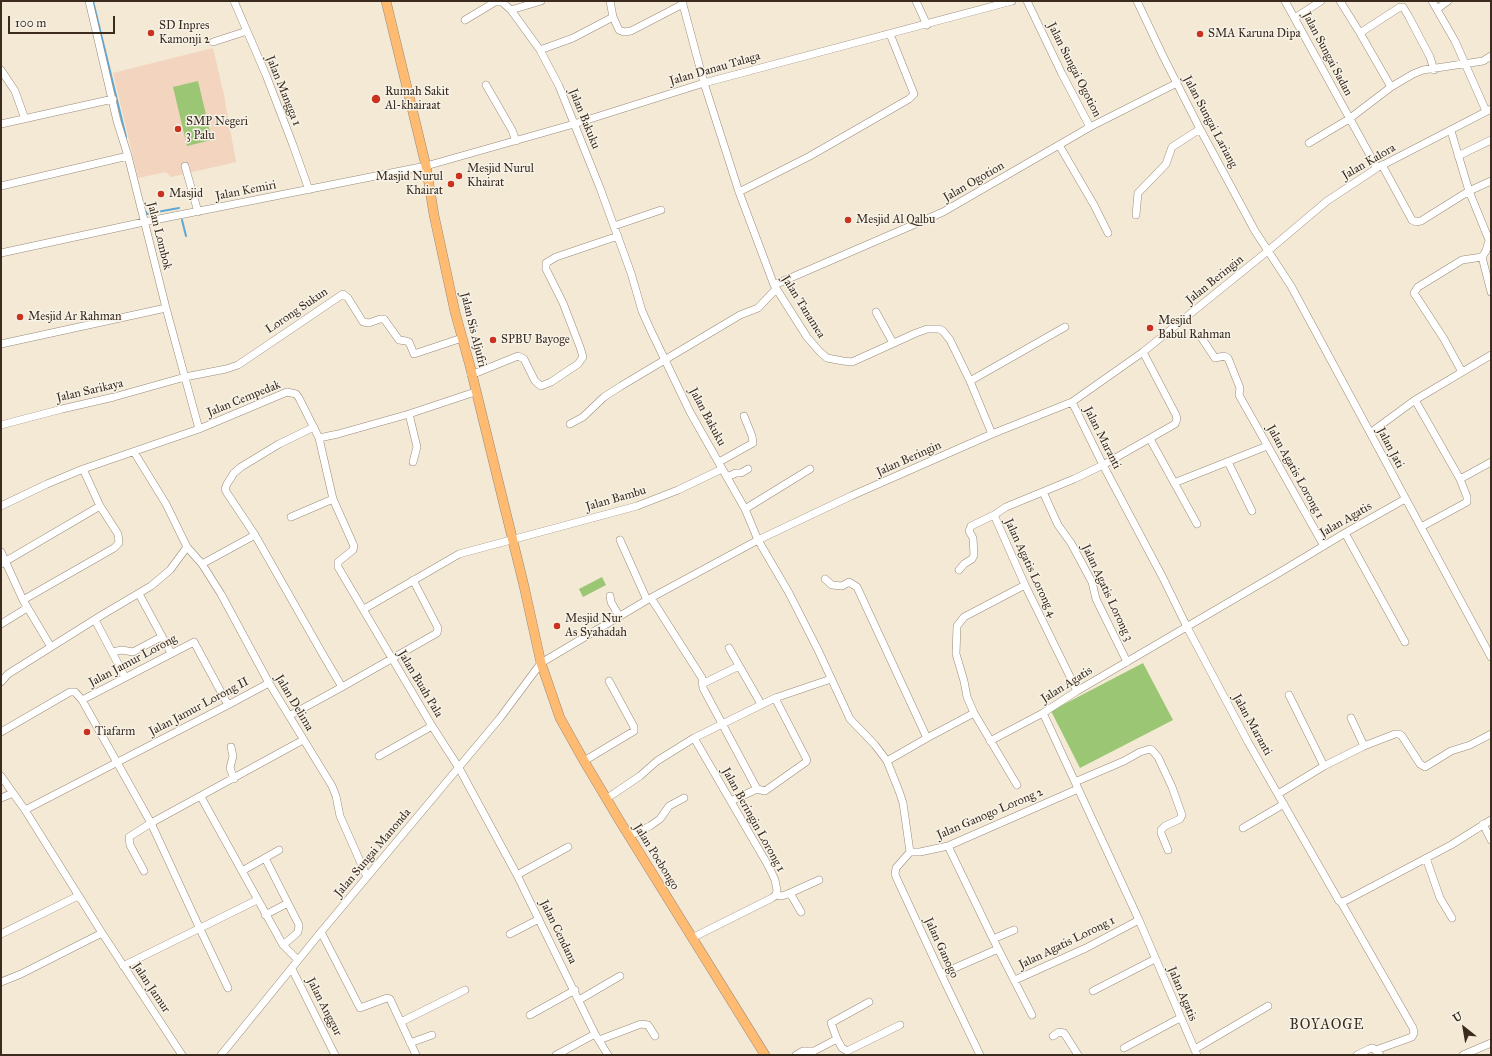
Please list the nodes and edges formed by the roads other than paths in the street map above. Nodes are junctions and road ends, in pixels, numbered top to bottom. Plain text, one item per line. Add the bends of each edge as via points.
1 (89, 1) edge
2 (234, 1) edge
3 (386, 1) edge
4 (541, 1) edge
5 (610, 1) edge
6 (916, 1) edge
7 (1012, 1) edge
8 (1027, 1) edge
9 (1137, 1) edge
10 (1285, 1) edge
11 (1321, 1) edge
12 (1340, 1) edge
13 (1432, 1) edge
14 (1448, 1) edge
15 (683, 3) edge
16 (1437, 9) junction
17 (511, 10) junction
18 (613, 17) junction
19 (1295, 18) junction
20 (465, 20) dead end
21 (927, 25) junction
22 (247, 31) junction
23 (1360, 33) junction
24 (890, 34) junction
25 (213, 42) dead end
26 (540, 50) junction
27 (1491, 56) edge
28 (1465, 64) junction
29 (1, 70) edge
30 (1434, 70) junction
31 (704, 83) junction
32 (1177, 83) junction
33 (486, 85) dead end
34 (1391, 87) junction
35 (113, 100) junction
36 (1489, 110) edge
37 (1349, 118) junction
38 (25, 119) junction
39 (1, 124) edge
40 (574, 124) junction
41 (1090, 127) junction
42 (1200, 129) junction
43 (1451, 131) junction
44 (1491, 140) edge
45 (516, 141) junction
46 (1309, 143) dead end
47 (1059, 145) junction
48 (128, 156) junction
49 (1458, 156) junction
50 (185, 166) dead end
51 (426, 166) junction
52 (1379, 166) junction
53 (1491, 181) edge
54 (1, 186) edge
55 (309, 190) junction
56 (1469, 191) junction
57 (739, 192) junction
58 (661, 210) dead end
59 (198, 212) junction
60 (1136, 215) dead end
61 (144, 222) junction
62 (614, 226) junction
63 (1108, 233) dead end
64 (618, 236) junction
65 (1269, 250) junction
66 (1, 253) edge
67 (1482, 257) junction
68 (775, 287) junction
69 (1491, 292) edge
70 (166, 308) junction
71 (876, 312) dead end
72 (1065, 327) dead end
73 (1201, 337) dead end
74 (462, 338) junction
75 (893, 343) junction
76 (1, 344) edge
77 (1143, 352) junction
78 (1491, 354) edge
79 (666, 360) junction
80 (1462, 372) junction
81 (471, 375) junction
82 (184, 378) junction
83 (970, 381) junction
84 (476, 392) junction
85 (1415, 400) junction
86 (1072, 402) junction
87 (409, 414) junction
88 (744, 416) dead end
89 (570, 424) dead end
90 (1, 425) edge
91 (314, 427) junction
92 (200, 429) junction
93 (1370, 433) junction
94 (992, 434) junction
95 (319, 438) junction
96 (1150, 439) junction
97 (1268, 446) junction
98 (134, 452) junction
99 (413, 462) dead end
100 (719, 462) junction
101 (1228, 462) junction
102 (1491, 462) edge
103 (1104, 465) junction
104 (83, 469) junction
105 (722, 469) junction
106 (748, 469) dead end
107 (810, 469) dead end
108 (727, 477) junction
109 (1460, 479) junction
110 (1174, 483) junction
111 (1043, 492) junction
112 (333, 499) junction
113 (1405, 499) junction
114 (1, 506) edge
115 (100, 506) junction
116 (745, 509) junction
117 (1252, 511) dead end
118 (994, 515) junction
119 (291, 518) dead end
120 (1197, 524) dead end
121 (1421, 527) junction
122 (1345, 533) junction
123 (255, 535) junction
124 (512, 540) junction
125 (620, 540) dead end
126 (758, 540) junction
127 (1324, 546) junction
128 (187, 547) junction
129 (1, 552) edge
130 (3, 563) edge
131 (202, 564) junction
132 (959, 570) dead end
133 (825, 579) dead end
134 (413, 580) junction
135 (1024, 585) junction
136 (139, 594) junction
137 (610, 596) dead end
138 (649, 599) junction
139 (23, 600) junction
140 (28, 608) junction
141 (364, 609) junction
142 (619, 616) junction
143 (94, 620) junction
144 (1, 624) edge
145 (1187, 627) junction
146 (161, 637) junction
147 (1405, 642) dead end
148 (51, 648) junction
149 (729, 648) dead end
150 (112, 652) junction
151 (171, 653) junction
152 (1491, 657) edge
153 (392, 659) junction
154 (1127, 662) junction
155 (541, 663) junction
156 (738, 666) junction
157 (125, 677) junction
158 (831, 679) junction
159 (609, 680) dead end
160 (1, 682) edge
161 (269, 683) junction
162 (702, 684) junction
163 (342, 687) junction
164 (1077, 691) junction
165 (1289, 695) dead end
166 (775, 698) junction
167 (82, 700) junction
168 (761, 704) junction
169 (228, 706) junction
170 (974, 713) junction
171 (1043, 713) junction
172 (289, 716) junction
173 (1351, 718) dead end
174 (722, 724) junction
175 (432, 726) junction
176 (1, 732) edge
177 (1491, 734) edge
178 (694, 738) junction
179 (927, 738) junction
180 (303, 740) junction
181 (990, 741) junction
182 (1364, 746) junction
183 (231, 747) dead end
184 (380, 756) dead end
185 (118, 761) junction
186 (584, 761) junction
187 (887, 761) junction
188 (1324, 766) junction
189 (459, 768) junction
190 (1, 776) edge
191 (234, 779) junction
192 (1017, 785) dead end
193 (1076, 786) junction
194 (757, 789) junction
195 (13, 792) junction
196 (1278, 794) junction
197 (201, 797) junction
198 (1, 798) edge
199 (684, 798) dead end
200 (606, 799) junction
201 (731, 801) junction
202 (1284, 804) junction
203 (25, 810) junction
204 (1491, 820) edge
205 (151, 823) junction
206 (1483, 824) junction
207 (1242, 828) dead end
208 (629, 836) junction
209 (1491, 840) edge
210 (948, 846) junction
211 (568, 848) dead end
212 (279, 850) dead end
213 (1168, 850) dead end
214 (910, 852) junction
215 (265, 858) junction
216 (1426, 858) junction
217 (242, 871) junction
218 (144, 872) dead end
219 (517, 875) junction
220 (367, 877) junction
221 (818, 880) dead end
222 (790, 893) junction
223 (776, 895) junction
224 (78, 896) junction
225 (257, 900) junction
226 (1341, 902) junction
227 (288, 903) junction
228 (801, 912) dead end
229 (265, 915) junction
230 (1452, 918) dead end
231 (539, 920) junction
232 (1139, 920) junction
233 (200, 930) junction
234 (1014, 930) dead end
235 (321, 932) junction
236 (102, 933) junction
237 (1, 934) edge
238 (510, 934) dead end
239 (692, 938) junction
240 (993, 939) junction
241 (283, 945) junction
242 (998, 949) junction
243 (1155, 959) junction
244 (298, 960) junction
245 (123, 966) junction
246 (292, 968) junction
247 (941, 974) junction
248 (620, 976) dead end
249 (1015, 980) junction
250 (1, 982) edge
251 (228, 988) dead end
252 (465, 990) dead end
253 (575, 990) junction
254 (1093, 991) dead end
255 (579, 1000) junction
256 (869, 1002) dead end
257 (1268, 1006) dead end
258 (530, 1015) dead end
259 (1032, 1015) dead end
260 (1180, 1018) junction
261 (402, 1022) junction
262 (900, 1025) dead end
263 (432, 1035) dead end
264 (655, 1036) dead end
265 (1053, 1036) dead end
266 (597, 1037) junction
267 (837, 1039) junction
268 (410, 1043) junction
269 (1491, 1043) edge
270 (1124, 1048) dead end
271 (1196, 1052) edge
272 (1378, 1052) edge
273 (332, 1054) edge
274 (182, 1055) edge
275 (221, 1055) edge
276 (416, 1055) edge
277 (556, 1055) edge
278 (608, 1055) edge
279 (765, 1055) edge
280 (796, 1055) edge
281 (980, 1055) edge
282 (1078, 1055) edge
283 (1357, 1055) edge
284 (1463, 1055) edge

1 - 35 street, Jalan Lombok
2 - 22 street, Jalan Mangga 1
3 - 51 main road, Jalan Sis Aljufri
4 - 17 street
5 - 18 street
6 - 21 street
7 - 21 street, Jalan Danau Talaga
8 - 41 street, Jalan Sungai Ogotion
9 - 32 street, Jalan Sungai Lariang
10 - 19 street, Jalan Sungai Sadan
11 - 19 street
12 - 23 street
13 - 16 street
14 - 16 street
15 - 18 street via 631,31 619,30
15 - 31 street, Jalan Tanamea
16 - 28 street
17 - 20 street via 499,2
17 - 26 street, Jalan Bakuku
18 - 26 street via 573,38
19 - 37 street, Jalan Sungai Sadan
21 - 24 street, Jalan Danau Talaga
22 - 25 street
22 - 55 street, Jalan Mangga 1
23 - 30 street via 1396,9 1404,7
23 - 34 street
24 - 31 street, Jalan Danau Talaga
24 - 57 street via 914,94 810,156
26 - 40 street, Jalan Bakuku via 559,86
27 - 28 street, Jalan Sungai Sadan via 1483,61
28 - 30 street, Jalan Sungai Sadan
28 - 36 street
29 - 38 street via 15,91
30 - 34 street, Jalan Sungai Sadan via 1412,74
31 - 40 street, Jalan Danau Talaga
31 - 57 street, Jalan Tanamea
32 - 41 street, Jalan Ogotion
32 - 42 street, Jalan Sungai Lariang
33 - 45 street
34 - 37 street, Jalan Sungai Sadan
35 - 38 street
35 - 48 street, Jalan Lombok
36 - 43 street, Jalan Kalora
37 - 46 street
37 - 52 street, Jalan Sungai Sadan
38 - 39 street
40 - 45 street, Jalan Danau Talaga
40 - 62 street, Jalan Bakuku
41 - 47 street, Jalan Ogotion
42 - 60 street via 1172,147 1166,164 1138,193
42 - 65 street, Jalan Sungai Lariang
43 - 49 street
43 - 52 street, Jalan Kalora
44 - 49 street
45 - 51 street, Jalan Danau Talaga
47 - 63 street
47 - 68 street, Jalan Ogotion via 943,212
48 - 54 street
48 - 61 street, Jalan Lombok
49 - 56 street
50 - 59 street
51 - 55 street, Jalan Kemiri
51 - 74 main road, Jalan Sis Aljufri
52 - 56 street, Jalan Sungai Sadan via 1414,222 1421,221
52 - 65 street, Jalan Kalora via 1326,201
53 - 56 street
55 - 59 street, Jalan Kemiri
56 - 67 street via 1489,240
57 - 68 street, Jalan Tanamea
58 - 62 street
59 - 61 street, Jalan Kemiri
61 - 66 street, Jalan Kemiri
61 - 70 street, Jalan Lombok
62 - 64 street, Jalan Bakuku
64 - 79 street, Jalan Bakuku via 642,311
64 - 81 street via 546,263 546,269 580,347 583,357 578,364 541,386 535,381 524,359 518,356
65 - 77 street, Jalan Beringin
65 - 93 street, Jalan Jati
67 - 69 street
67 - 80 street via 1462,260 1418,287 1414,293
68 - 75 street, Jalan Tanamea via 807,337 827,358 852,362
68 - 79 street via 758,308 740,315
70 - 76 street
70 - 82 street, Jalan Lombok
71 - 75 street
72 - 83 street
73 - 97 street, Jalan Agatis Lorong 1 via 1215,358 1228,358 1240,388 1238,394
74 - 81 main road, Jalan Sis Aljufri
74 - 82 street, Lorong Sukun via 414,354 409,342 399,340 383,319 363,322 343,294 244,362 226,369
75 - 83 street, Jalan Tanamea via 927,329 939,329 947,336
77 - 86 street, Jalan Beringin
77 - 96 street, Jalan Agatis Lorong 4 via 1177,417 1175,424
78 - 80 street
79 - 89 street via 604,397 583,417
79 - 100 street, Jalan Bakuku via 690,412
80 - 85 street
81 - 84 main road, Jalan Sis Aljufri
82 - 90 street, Jalan Sarikaya
82 - 92 street, Jalan Lombok
83 - 94 street, Jalan Tanamea
84 - 87 street
84 - 124 main road, Jalan Sis Aljufri
85 - 93 street
85 - 109 street
86 - 94 street, Jalan Beringin
86 - 103 street, Jalan Maranti
87 - 95 street
87 - 99 street via 417,447
88 - 100 street via 753,443
91 - 92 street, Jalan Cempedak via 299,398 292,392 283,393
91 - 95 street, Jalan Cempedak
91 - 123 street via 241,467 226,484 226,493
92 - 98 street, Jalan Cempedak
93 - 113 street, Jalan Jati
94 - 126 street, Jalan Beringin
95 - 112 street, Jalan Buah Pala
96 - 103 street, Jalan Agatis Lorong 4
96 - 110 street
97 - 101 street
97 - 127 street, Jalan Agatis Lorong 1
98 - 104 street, Jalan Cempedak
98 - 128 street, Jalan Delima via 166,504
100 - 105 street, Jalan Bakuku
101 - 110 street
101 - 117 street
102 - 109 street
103 - 111 street, Jalan Agatis Lorong 4
103 - 145 street, Jalan Maranti
104 - 114 street, Jalan Cempedak
104 - 115 street
105 - 108 street, Jalan Bakuku
105 - 124 street, Jalan Bambu via 637,506
106 - 108 street
107 - 116 street
108 - 116 street, Jalan Bakuku
109 - 121 street via 1467,502
110 - 120 street
111 - 118 street, Jalan Agatis Lorong 4 via 1006,506
111 - 154 street, Jalan Agatis Lorong 3 via 1058,525 1092,582 1096,599
112 - 119 street
112 - 141 street, Jalan Buah Pala via 354,546 337,566
113 - 121 street, Jalan Jati
113 - 122 street, Jalan Agatis
115 - 130 street
115 - 139 street via 118,534 120,543
116 - 126 street, Jalan Bakuku
118 - 132 street via 971,526 969,531 973,538 974,555
118 - 135 street, Jalan Agatis Lorong 4
121 - 152 street, Jalan Jati
122 - 127 street, Jalan Agatis
122 - 147 street
123 - 131 street
123 - 163 street
124 - 134 street, Jalan Bambu via 459,554
124 - 155 main road, Jalan Sis Aljufri
125 - 138 street
126 - 138 street, Jalan Beringin
126 - 158 street, Jalan Bakuku via 789,592
127 - 145 street, Jalan Agatis
128 - 131 street, Jalan Delima
128 - 136 street via 170,570
129 - 130 street
130 - 139 street
131 - 161 street, Jalan Delima
133 - 179 street via 832,585 842,586 849,582 856,586
134 - 141 street
134 - 153 street via 438,631 436,635
135 - 164 street, Jalan Agatis Lorong 4
135 - 170 street via 964,617 957,626 956,654 966,697
136 - 143 street
136 - 146 street
137 - 142 street
138 - 142 street, Jalan Beringin
138 - 162 street via 694,665 702,678
139 - 140 street
140 - 144 street
140 - 148 street
141 - 153 street, Jalan Buah Pala
142 - 155 street, Jalan Beringin
143 - 148 street
143 - 150 street
145 - 154 street, Jalan Agatis
145 - 196 street, Jalan Maranti
146 - 150 street via 133,652
146 - 151 street
148 - 160 street via 8,674
149 - 156 street
150 - 157 street
151 - 157 street, Jalan Jamur Lorong
151 - 169 street, Jalan Jamur Lorong via 196,643
153 - 163 street
153 - 175 street, Jalan Buah Pala
154 - 164 street, Jalan Agatis
155 - 186 main road, Jalan Poebongo via 560,718
155 - 189 street, Jalan Sungai Manonda
156 - 162 street
156 - 168 street
157 - 167 street, Jalan Jamur Lorong
158 - 166 street
158 - 187 street, Jalan Bakuku via 850,719
159 - 186 street via 634,731
161 - 169 street, Jalan Jamur Lorong II
161 - 172 street, Jalan Delima
162 - 174 street
163 - 172 street
164 - 171 street, Jalan Agatis
165 - 188 street
166 - 168 street
166 - 194 street via 807,760 765,791
167 - 176 street, Jalan Jamur Lorong via 75,692 70,692
167 - 185 street
168 - 174 street
169 - 185 street, Jalan Jamur Lorong II
170 - 179 street
170 - 181 street
171 - 181 street
171 - 193 street, Jalan Agatis
172 - 180 street, Jalan Delima
173 - 182 street
174 - 178 street
174 - 194 street
175 - 184 street
175 - 189 street, Jalan Buah Pala
177 - 182 street via 1451,751 1425,767 1420,764 1399,734
178 - 200 street via 657,761
178 - 201 street, Jalan Beringin Lorong 1
179 - 187 street
180 - 191 street
180 - 220 street, Jalan Delima via 335,790 340,816
181 - 192 street
182 - 188 street
183 - 191 street via 233,756 230,768
185 - 203 street, Jalan Jamur Lorong II
185 - 205 street
186 - 200 main road, Jalan Poebongo
187 - 214 street, Jalan Bakuku via 903,803
188 - 196 street
189 - 219 street, Jalan Cendana
189 - 220 street, Jalan Sungai Manonda
190 - 195 street, Jalan Jamur
191 - 197 street
193 - 210 street, Jalan Ganogo Lorong 2
193 - 213 street, Jalan Ganogo Lorong 2 via 1140,752 1152,750 1172,787 1182,815 1180,819 1161,830
193 - 232 street, Jalan Agatis
194 - 201 street
195 - 198 street
195 - 203 street, Jalan Jamur
196 - 202 street, Jalan Maranti
197 - 205 street
197 - 217 street
199 - 208 street via 669,806 660,819
200 - 208 main road, Jalan Poebongo
201 - 223 street, Jalan Beringin Lorong 1 via 769,867 776,886
202 - 207 street
202 - 226 street, Jalan Maranti
203 - 224 street, Jalan Jamur
204 - 206 street
205 - 218 street via 128,838
205 - 233 street
206 - 209 street
206 - 216 street
208 - 239 main road, Jalan Poebongo
210 - 214 street, Jalan Ganogo Lorong 2
210 - 240 street, Jalan Agatis Lorong 1
211 - 219 street
212 - 215 street
214 - 247 street, Jalan Ganogo via 898,864 895,874
215 - 217 street
215 - 227 street
216 - 226 street
216 - 230 street via 1440,898
217 - 225 street
219 - 231 street, Jalan Cendana
220 - 235 street, Jalan Sungai Manonda
221 - 222 street
222 - 223 street
222 - 228 street
223 - 239 street
224 - 236 street, Jalan Jamur
224 - 237 street
225 - 229 street
225 - 233 street
226 - 272 street, Jalan Maranti via 1413,1028 1412,1037
227 - 229 street
227 - 241 street via 298,924 298,932
229 - 241 street
231 - 238 street
231 - 253 street, Jalan Cendana
232 - 243 street, Jalan Agatis
232 - 249 street, Jalan Agatis Lorong 1 via 1086,948
233 - 245 street
233 - 251 street
234 - 240 street
235 - 244 street, Jalan Sungai Manonda
235 - 261 street via 360,1009 389,998
236 - 245 street, Jalan Jamur
236 - 250 street
239 - 279 main road, Jalan Poebongo
240 - 242 street, Jalan Agatis Lorong 1
241 - 244 street
242 - 247 street
242 - 249 street, Jalan Agatis Lorong 1
243 - 254 street
243 - 260 street, Jalan Agatis
244 - 246 street, Jalan Sungai Manonda
245 - 274 street, Jalan Jamur
246 - 273 street, Jalan Anggur
246 - 275 street, Jalan Sungai Manonda
247 - 281 street, Jalan Ganogo
248 - 255 street
249 - 259 street
252 - 261 street
253 - 255 street, Jalan Cendana
253 - 258 street
255 - 266 street, Jalan Cendana
256 - 267 street via 831,1024
257 - 271 street
260 - 270 street
260 - 271 street, Jalan Agatis
261 - 268 street
262 - 267 street via 847,1051
263 - 268 street
264 - 266 street via 648,1025 641,1024
265 - 282 street via 1059,1032 1064,1033
266 - 277 street
266 - 278 street, Jalan Cendana
267 - 280 street via 814,1051 803,1051
268 - 276 street
269 - 284 street
272 - 283 street via 1373,1048

